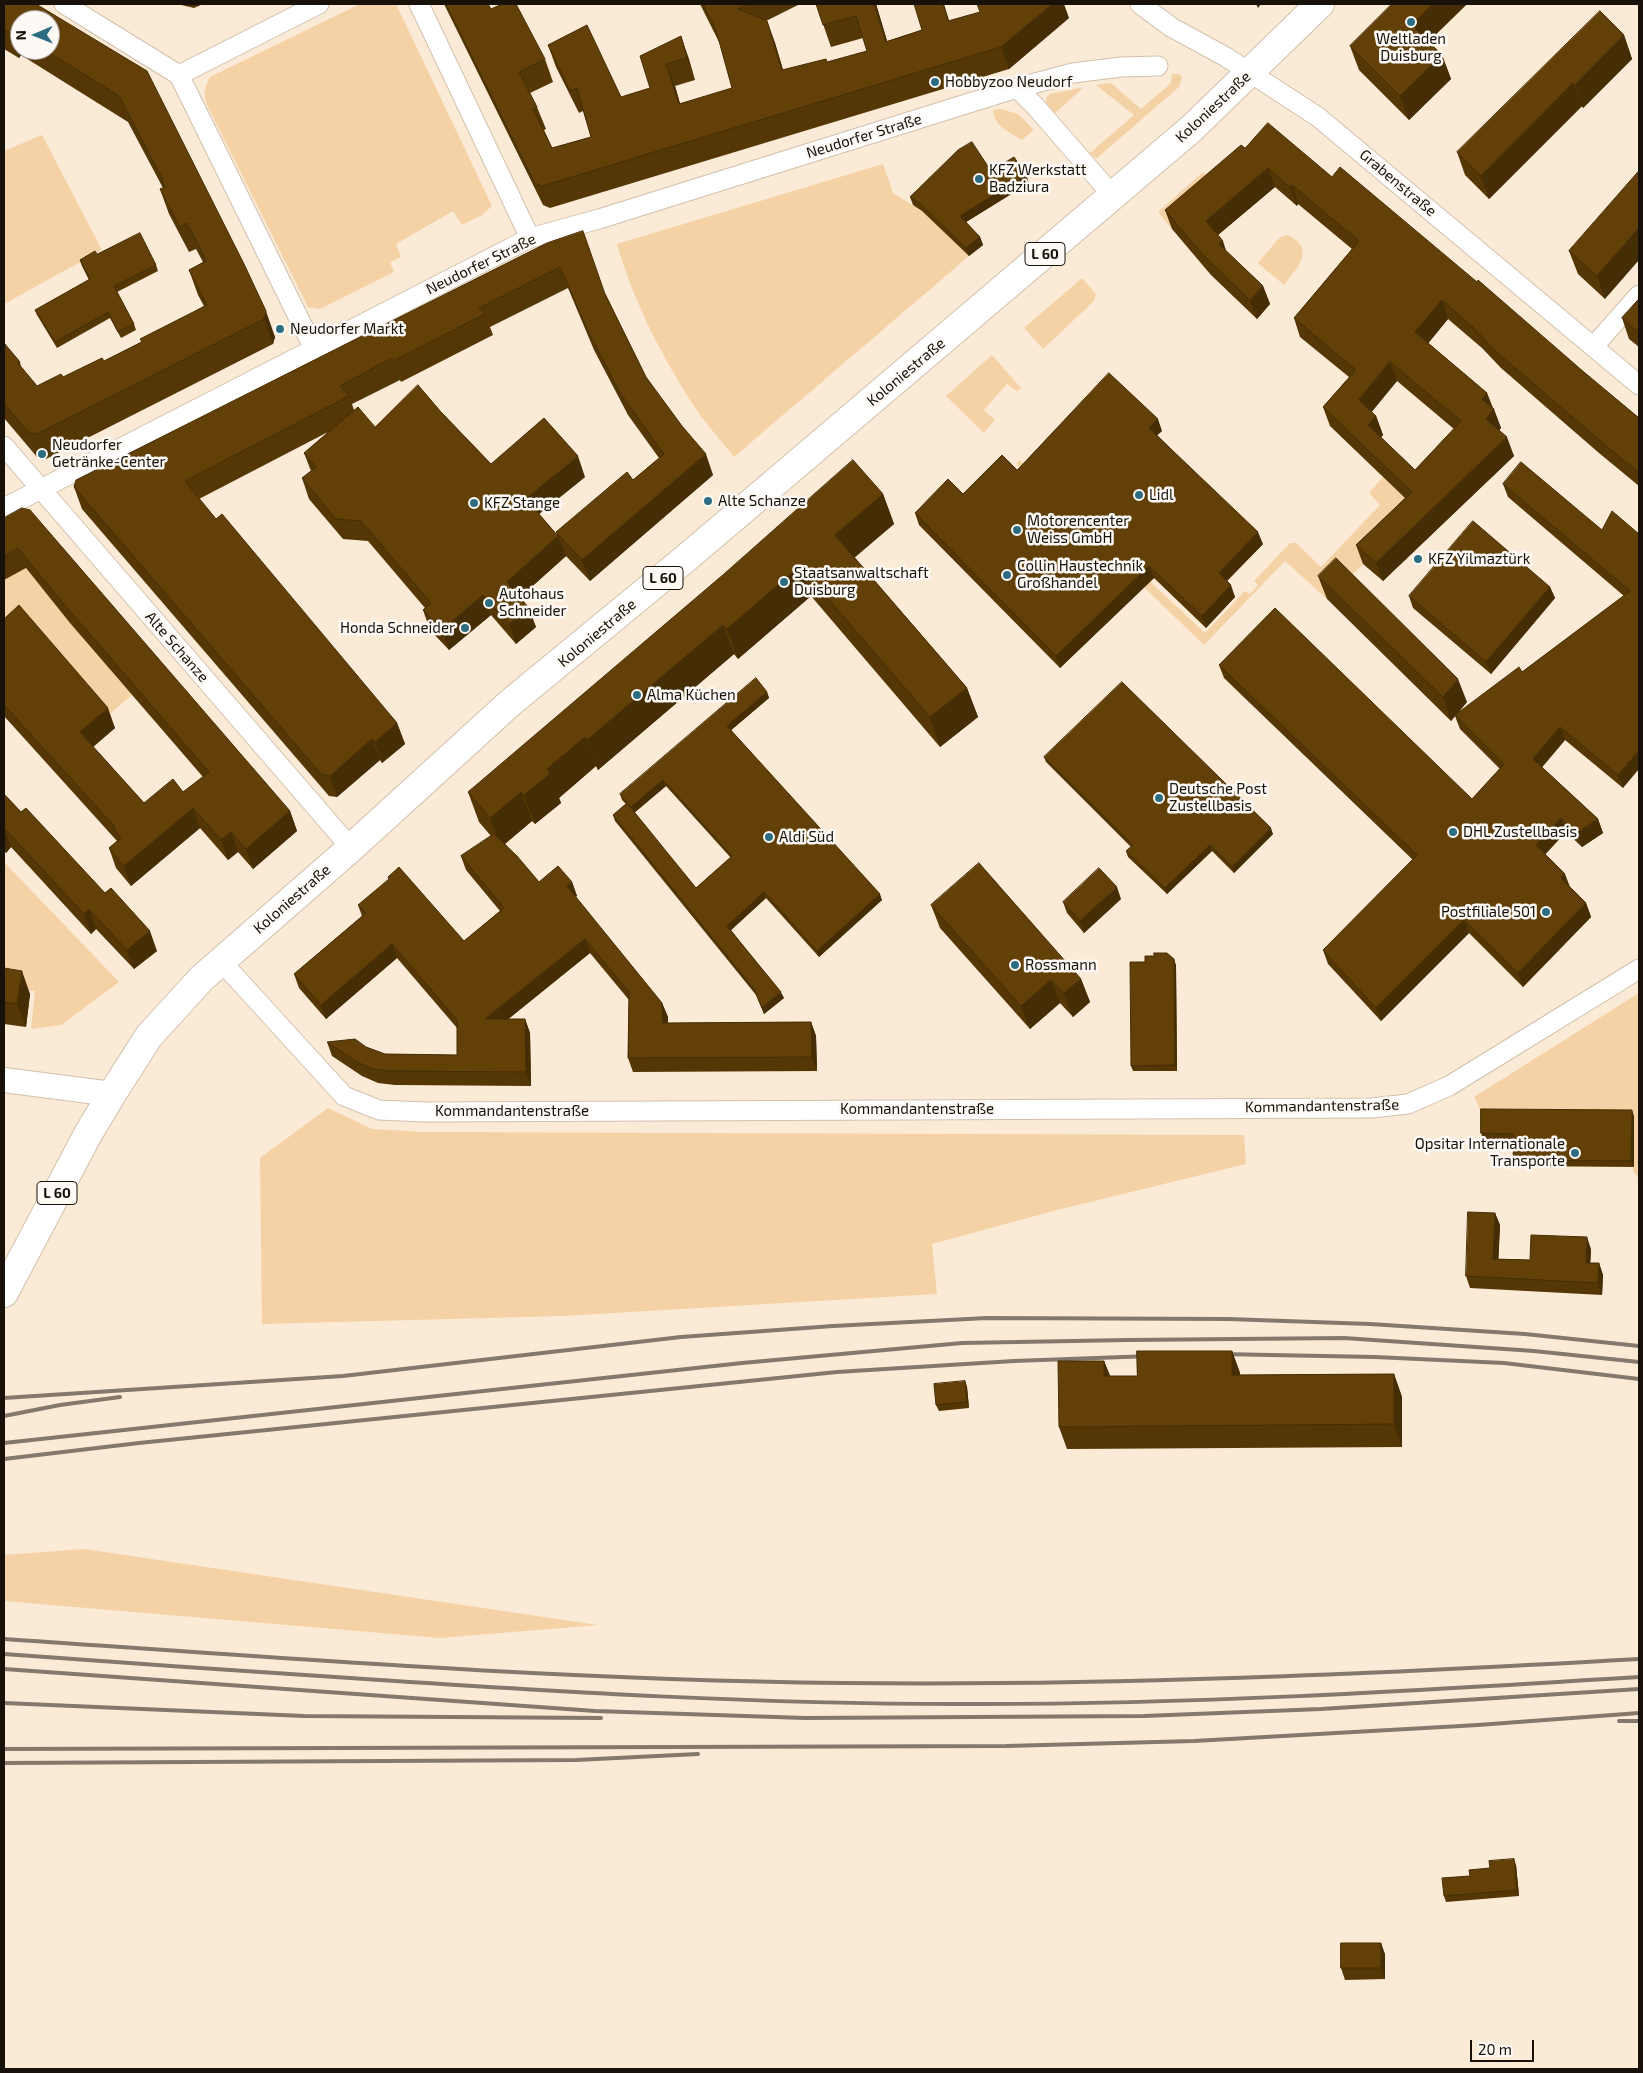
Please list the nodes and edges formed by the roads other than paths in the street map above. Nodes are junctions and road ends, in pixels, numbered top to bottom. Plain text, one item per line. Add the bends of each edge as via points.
1 (64, 4) edge
2 (319, 4) edge
3 (419, 4) edge
4 (1140, 4) edge
5 (1320, 4) edge
6 (1158, 66) dead end
7 (1250, 72) junction
8 (179, 75) junction
9 (1017, 88) junction
10 (1113, 196) junction
11 (530, 238) junction
12 (1639, 295) edge
13 (1594, 346) junction
14 (314, 347) junction
15 (1639, 385) edge
16 (4, 446) edge
17 (42, 490) junction
18 (4, 508) edge
19 (351, 848) junction
20 (220, 960) junction
21 (1639, 969) edge
22 (4, 1080) edge
23 (112, 1094) junction
24 (4, 1293) edge

1 - 8 street
2 - 8 street
3 - 11 street
4 - 7 street, Grabenstraße via 1183,34
5 - 7 main road, Koloniestraße / L 60
6 - 9 street, Neudorfer Straße via 1073,73
7 - 10 main road, Koloniestraße / L 60 via 1191,129
7 - 13 street, Grabenstraße via 1318,117
8 - 14 street
9 - 10 street
9 - 11 street, Neudorfer Straße
10 - 19 main road, Koloniestraße / L 60 via 503,709
11 - 14 street, Neudorfer Straße
12 - 13 street
13 - 15 street, Grabenstraße
14 - 17 street, Neudorfer Straße
16 - 17 street, Alte Schanze
17 - 18 street, Neudorfer Straße
17 - 19 street, Alte Schanze
19 - 20 main road, Koloniestraße / L 60
20 - 21 street, Kommandantenstraße via 344,1096 379,1110 426,1112 1362,1108 1408,1104 1449,1086
20 - 23 main road, Koloniestraße / L 60 via 149,1036
22 - 23 street
23 - 24 main road, Koloniestraße / L 60

